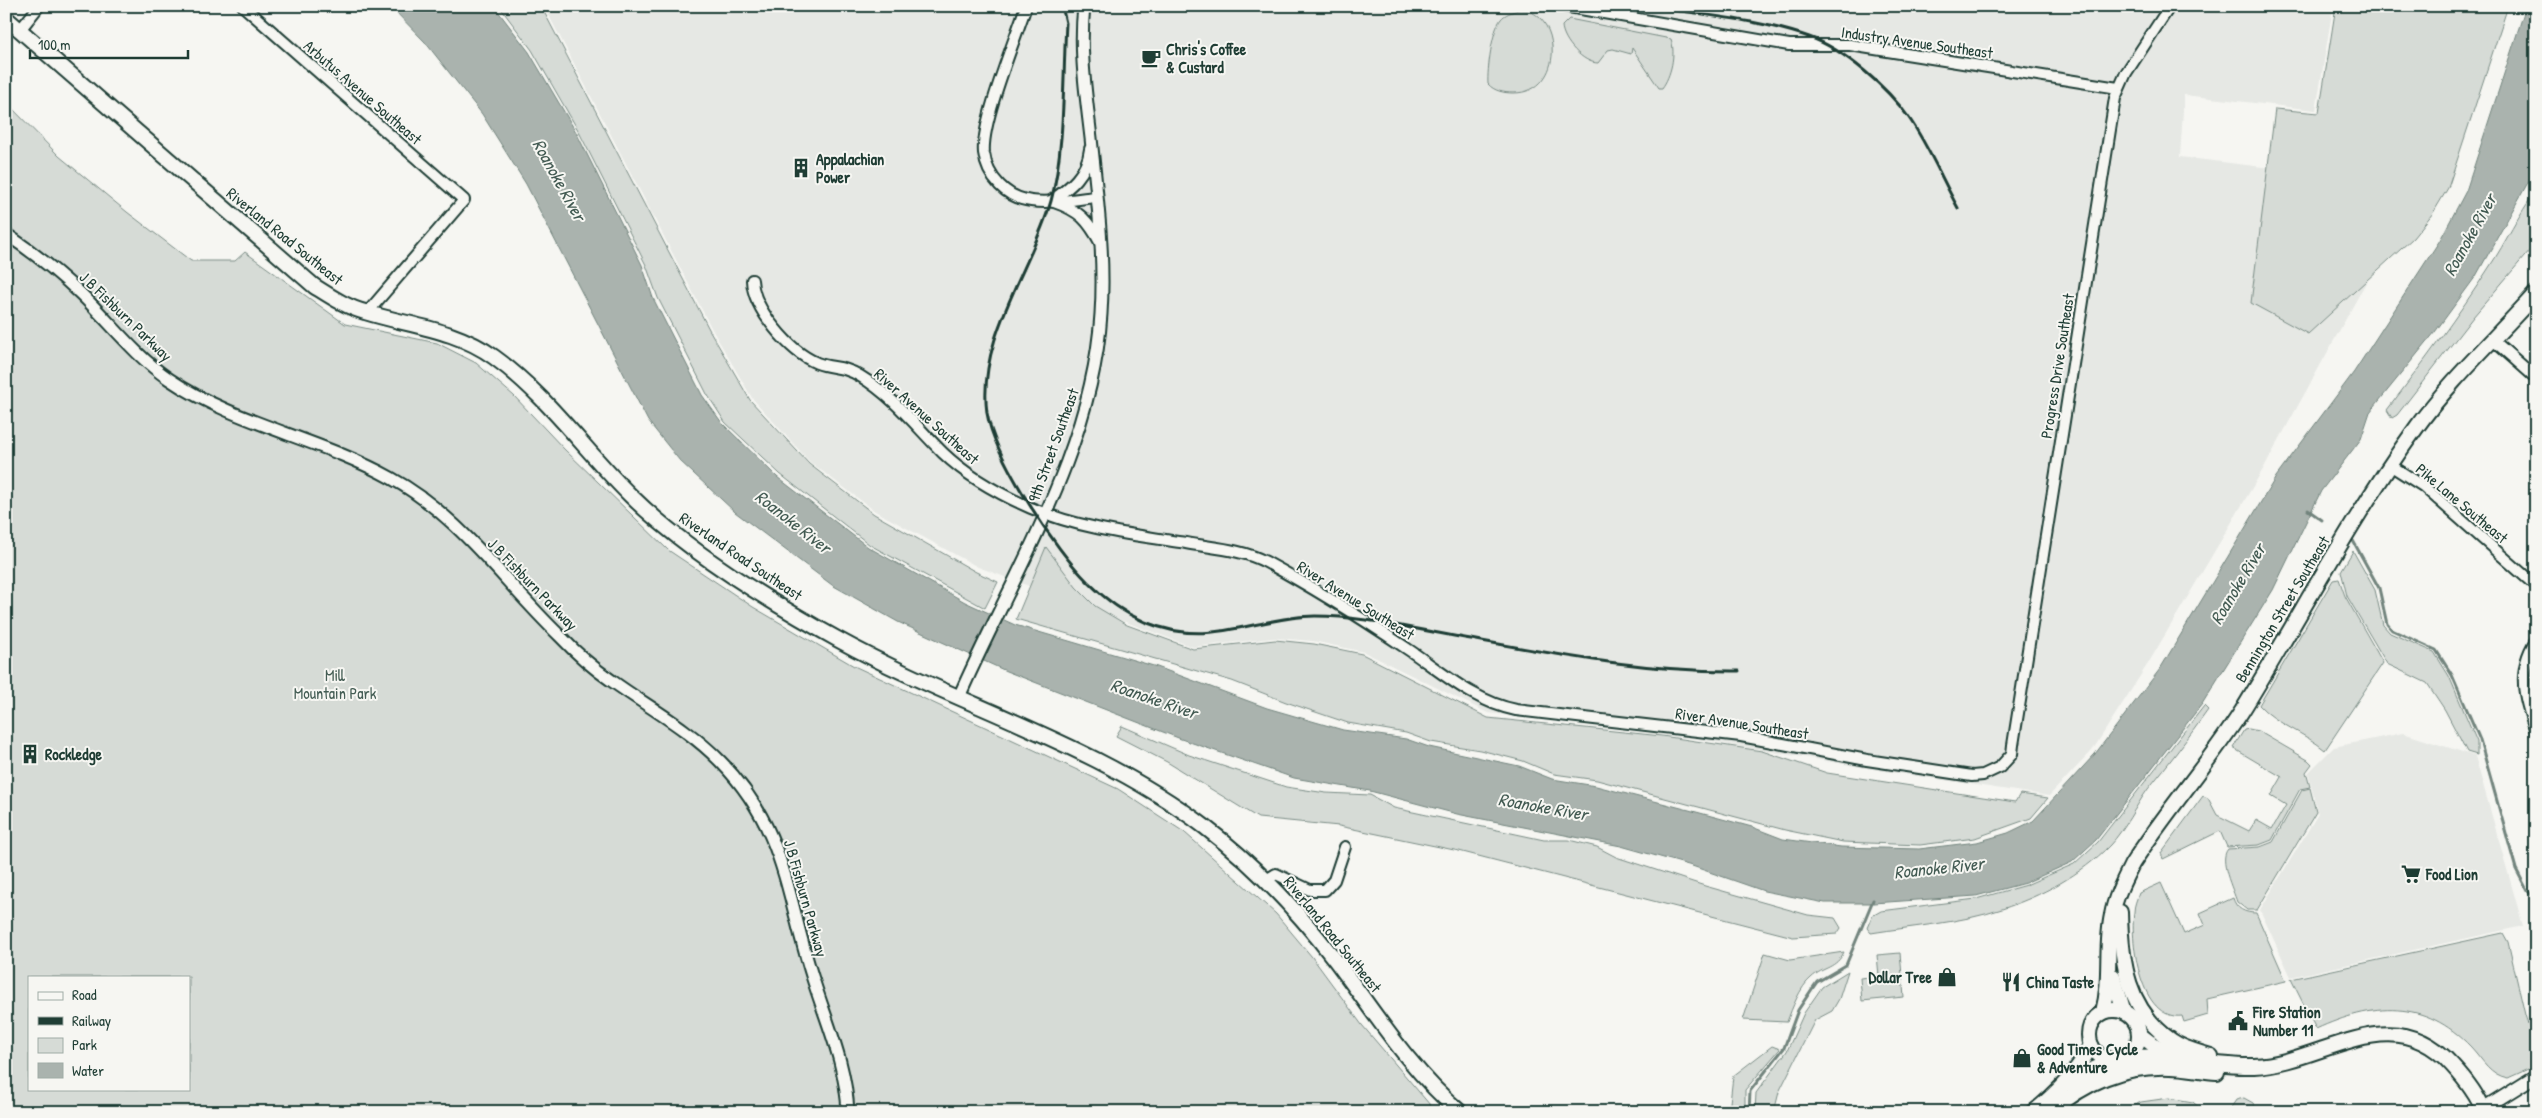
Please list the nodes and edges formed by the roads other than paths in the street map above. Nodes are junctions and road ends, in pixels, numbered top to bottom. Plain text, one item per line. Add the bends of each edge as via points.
1 (39, 6) edge
2 (243, 6) edge
3 (1026, 6) edge
4 (1084, 6) edge
5 (1563, 6) edge
6 (2170, 6) edge
7 (6, 18) edge
8 (20, 30) junction
9 (2118, 88) junction
10 (1091, 138) junction
11 (1096, 197) junction
12 (1050, 201) junction
13 (6, 234) edge
14 (1101, 244) junction
15 (752, 280) dead end
16 (2536, 293) edge
17 (367, 313) junction
18 (2492, 340) junction
19 (2536, 378) edge
20 (2390, 465) junction
21 (1045, 513) junction
22 (2536, 586) edge
23 (2536, 640) edge
24 (959, 697) junction
25 (2536, 731) edge
26 (2014, 745) joint
27 (1345, 846) dead end
28 (1266, 880) junction
29 (2119, 893) junction
30 (2110, 968) junction
31 (2103, 1012) junction
32 (2124, 1012) junction
33 (2139, 1034) junction
34 (2090, 1045) junction
35 (2182, 1058) junction
36 (2118, 1060) junction
37 (2236, 1065) junction
38 (2254, 1066) junction
39 (2536, 1076) edge
40 (2057, 1092) junction
41 (2484, 1110) edge
42 (848, 1112) edge
43 (1460, 1112) edge
44 (2034, 1112) edge
45 (2050, 1112) edge

1 - 8 street
2 - 17 street, Arbutus Avenue Southeast via 464,200
3 - 12 street via 992,111 984,153 991,176 1006,191 1030,201
4 - 10 street, 9th Street Southeast via 1082,49
5 - 9 street, Industry Avenue Southeast via 1788,45 1850,45
6 - 9 street, Progress Drive Southeast
7 - 8 main road, Riverland Road Southeast
8 - 17 main road, Riverland Road Southeast via 291,267 337,301
9 - 26 street, Progress Drive Southeast via 2112,109
10 - 11 street, 9th Street Southeast
10 - 12 street via 1085,170 1076,182
11 - 12 street
11 - 14 street, 9th Street Southeast
12 - 14 street via 1084,218
13 - 42 street, J B Fishburn Parkway via 55,271 167,378 209,402 369,466 415,493 461,532 583,658 719,759 747,792 774,842 809,967 842,1065
14 - 21 street, 9th Street Southeast via 1101,315 1090,391
15 - 21 street, River Avenue Southeast via 752,291 758,303 793,347 817,363 849,369 865,379 908,414 962,469 1004,496
16 - 18 main road, Bennington Street Southeast
17 - 24 main road, Riverland Road Southeast via 443,332 481,348 549,405 630,495 712,562 839,640
18 - 19 street
18 - 20 main road, Bennington Street Southeast via 2437,401
20 - 22 street, Pike Lane Southeast via 2423,486
20 - 29 main road, Bennington Street Southeast via 2242,711 2211,758 2144,845
21 - 24 street, 9th Street Southeast
21 - 26 street, River Avenue Southeast via 1085,526 1253,556 1343,607 1479,697 1510,708 1741,736 1972,776 2000,767 2012,754
23 - 25 street via 2526,659 2522,682
24 - 28 main road, Riverland Road Southeast via 1142,783 1208,830
27 - 28 street via 1334,880 1325,890 1310,890 1276,874
28 - 43 main road, Riverland Road Southeast via 1303,920 1405,1054
29 - 30 main road, Bennington Street Southeast via 2112,914
29 - 37 main road via 2120,935 2130,989 2144,1016 2173,1042
30 - 31 main road, Bennington Street Southeast
30 - 32 main road, Bennington Street Southeast
31 - 32 main road
31 - 34 main road via 2091,1023
32 - 33 main road via 2136,1023
33 - 35 main road
33 - 36 main road via 2132,1053
34 - 36 main road via 2100,1056
34 - 40 main road via 2077,1070
35 - 36 main road via 2143,1055
35 - 37 main road
36 - 40 main road via 2092,1070
37 - 38 main road
38 - 41 main road via 2375,1034 2406,1036 2447,1059
38 - 45 main road via 2230,1072 2173,1067 2130,1069 2090,1083
39 - 41 street
40 - 44 main road

